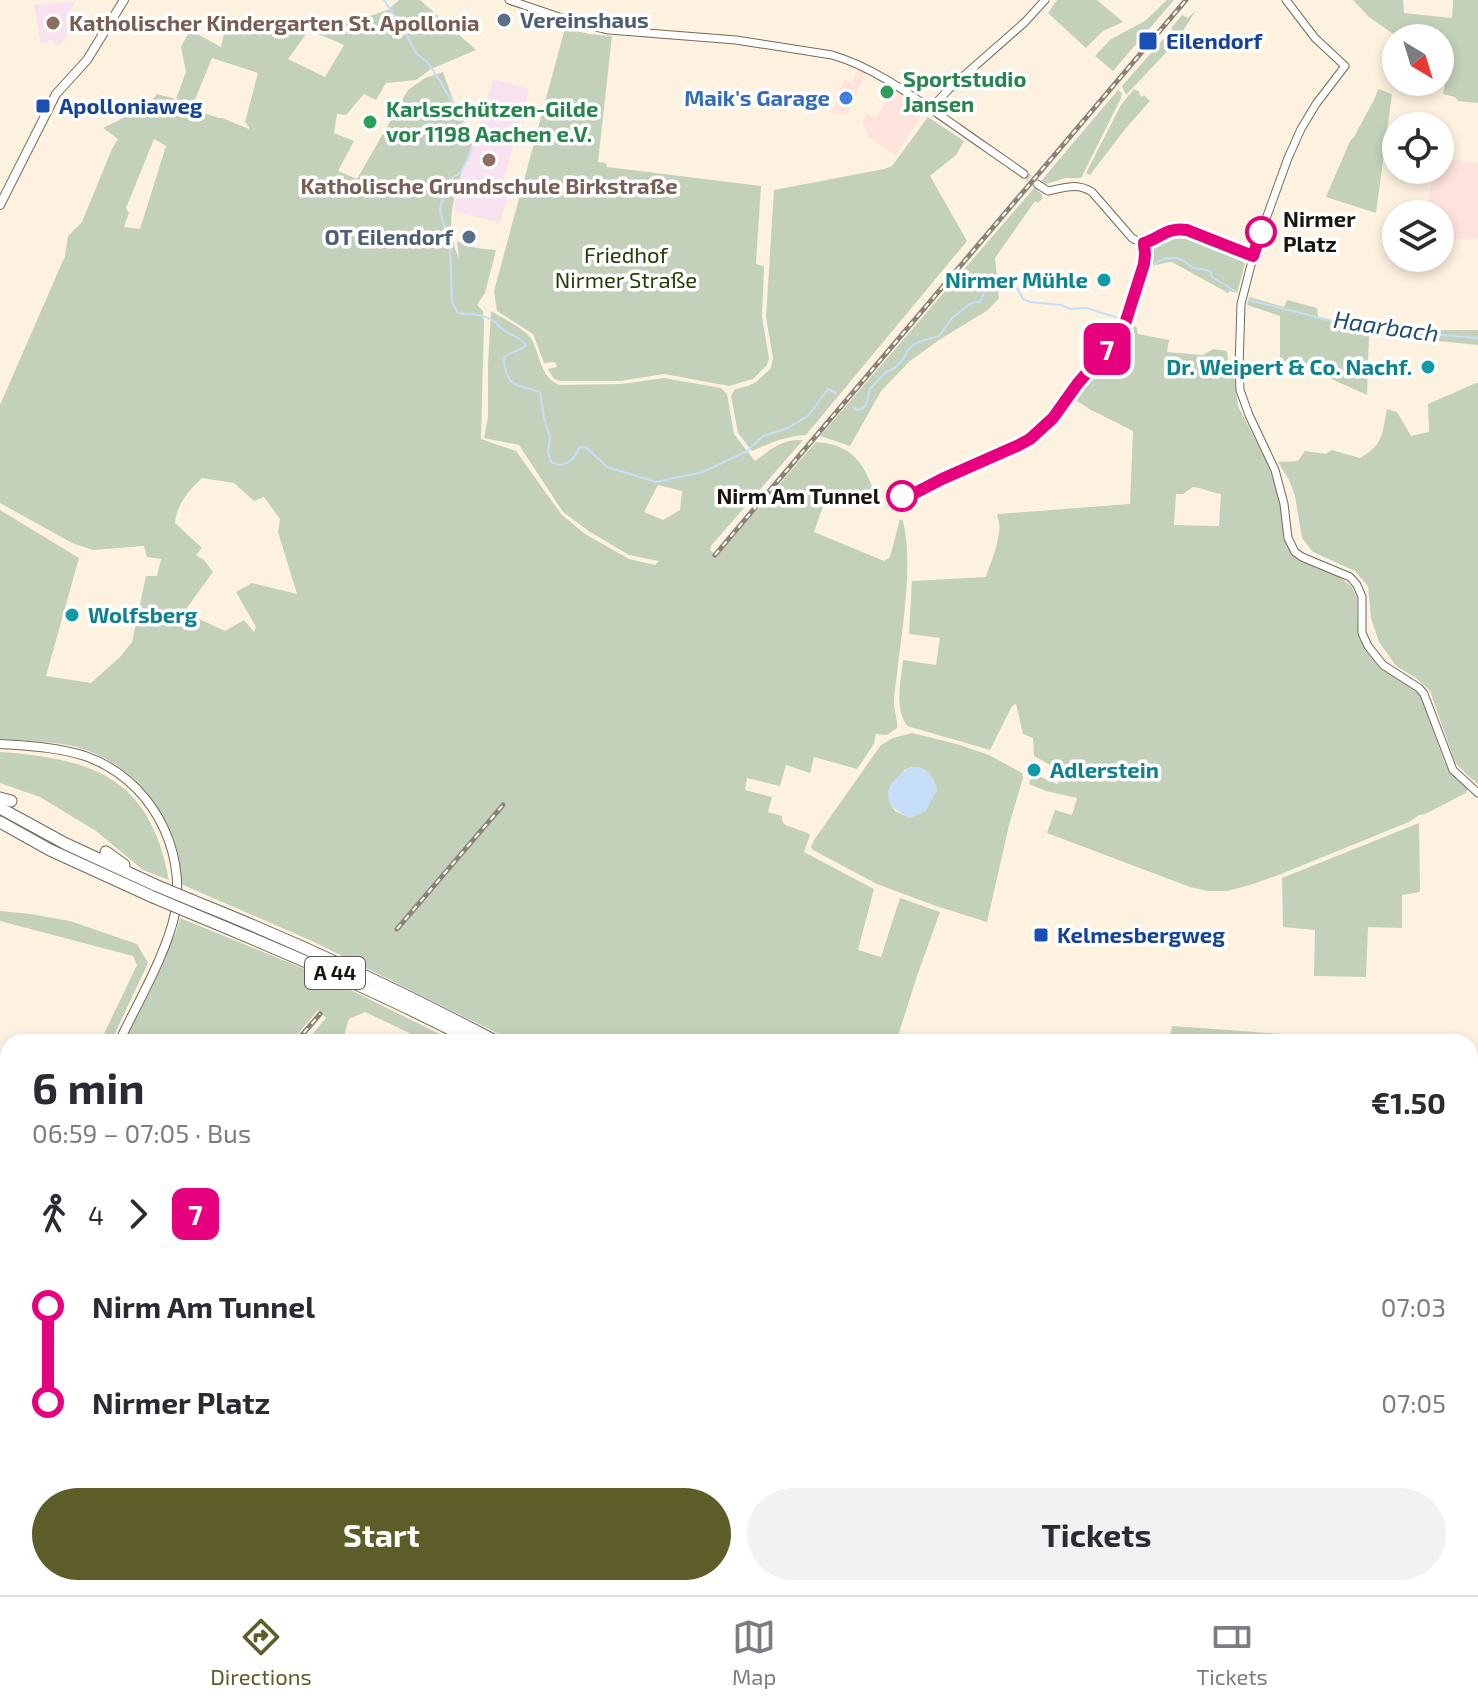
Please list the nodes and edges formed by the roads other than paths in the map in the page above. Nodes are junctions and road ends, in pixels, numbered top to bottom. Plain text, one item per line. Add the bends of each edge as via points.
1 (124, 0) edge
2 (509, 0) edge
3 (1045, 0) edge
4 (1286, 0) edge
5 (931, 108) junction
6 (1024, 174) tunnel mouth
7 (1037, 184) tunnel mouth
8 (0, 205) edge
9 (1253, 256) junction
10 (0, 744) edge
11 (1478, 793) edge
12 (4, 802) edge
13 (0, 822) edge
14 (106, 852) dead end
15 (150, 888) junction
16 (123, 1034) edge
17 (460, 1034) edge
18 (482, 1034) edge

1 - 8 main road via 87,60 56,94
2 - 5 street via 609,30 736,40 832,55 879,74
3 - 5 street
4 - 9 street via 1345,66 1301,129
5 - 6 street
7 - 9 street via 1048,191 1067,186 1092,192 1138,242 1180,229
9 - 11 street via 1241,304 1240,390 1275,470 1288,538 1302,557 1357,585 1368,646 1383,665 1424,694 1453,770
10 - 16 main road via 64,751 107,766 151,805 166,833 175,862 175,913
12 - 15 highway, A 44 via 66,844
13 - 15 highway, A 44 via 50,850
14 - 15 highway
15 - 17 highway, A 44, bridge via 191,913 339,975
15 - 18 highway, A 44, bridge via 271,932

